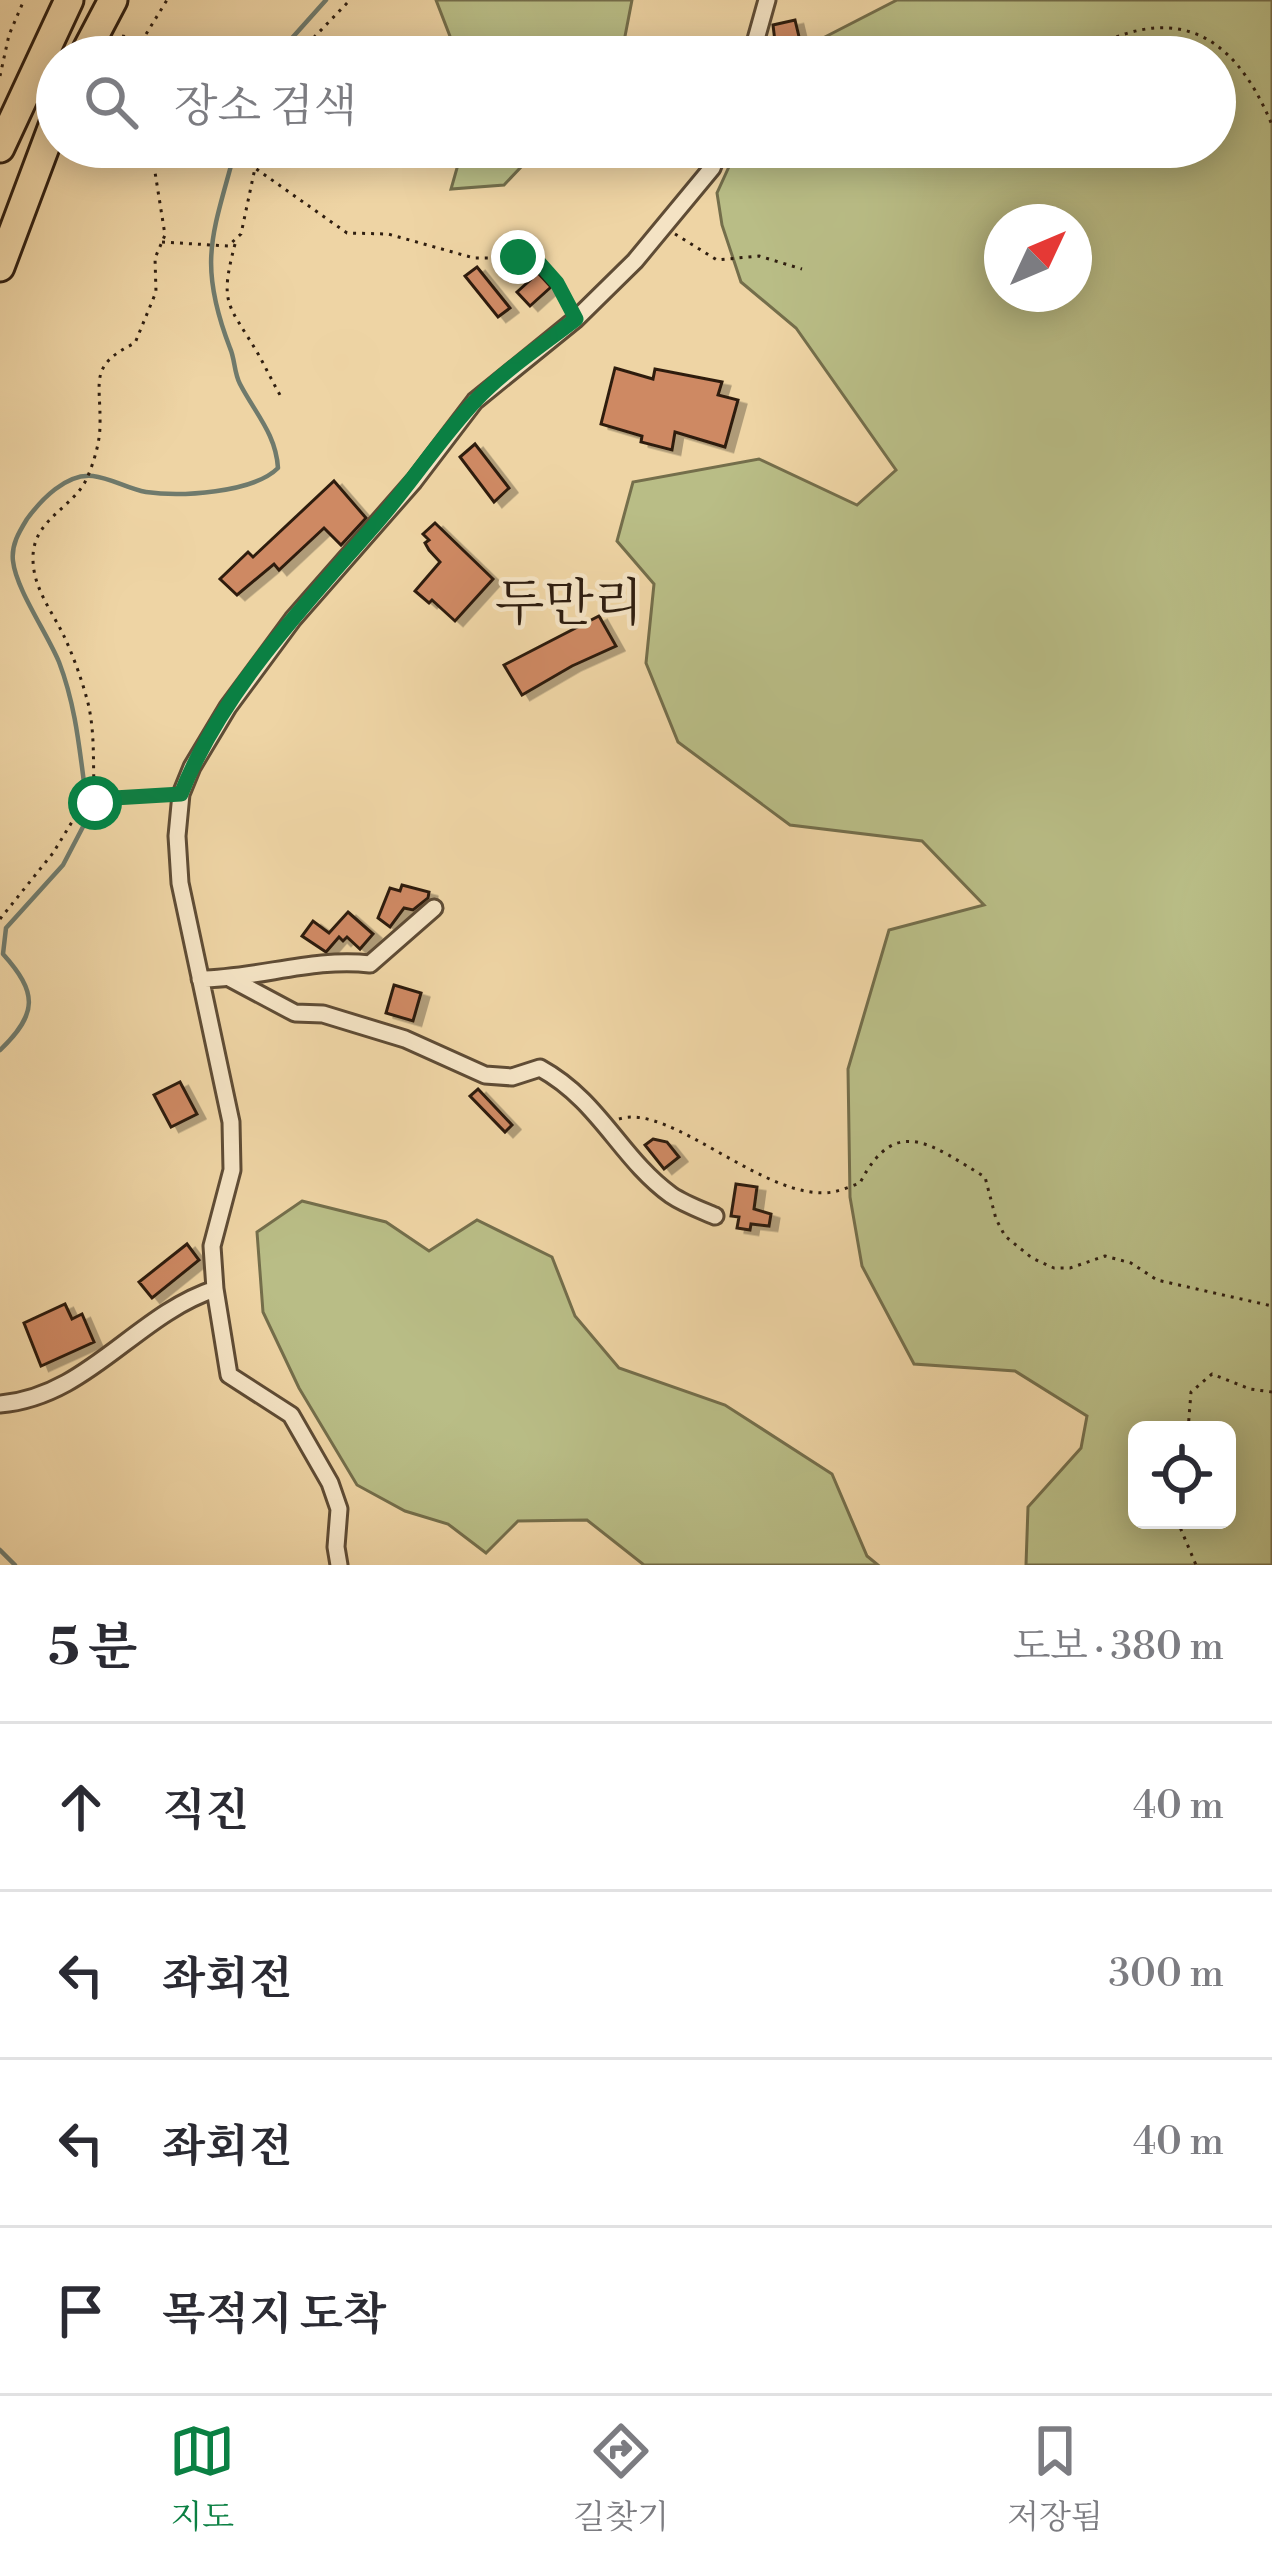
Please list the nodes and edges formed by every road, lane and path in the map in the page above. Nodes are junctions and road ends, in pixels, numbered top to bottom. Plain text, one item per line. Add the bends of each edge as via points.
1 (24, 0) edge
2 (68, 0) edge
3 (113, 0) edge
4 (167, 0) edge
5 (350, 0) edge
6 (767, 0) edge
7 (51, 36) edge
8 (94, 36) edge
9 (142, 36) edge
10 (315, 36) edge
11 (757, 36) edge
12 (1114, 36) edge
13 (1210, 36) edge
14 (1236, 61) edge
15 (36, 70) edge
16 (0, 76) edge
17 (1272, 125) edge
18 (0, 148) edge
19 (37, 168) edge
20 (154, 168) edge
21 (256, 168) joint
22 (712, 168) edge
23 (664, 226) junction
24 (162, 242) junction
25 (235, 243) junction
26 (0, 267) edge
27 (802, 268) dead end
28 (576, 319) junction
29 (280, 395) dead end
30 (181, 794) junction
31 (95, 803) junction
32 (434, 908) dead end
33 (0, 919) edge
34 (200, 979) junction
35 (231, 979) junction
36 (605, 1123) junction
37 (715, 1216) dead end
38 (214, 1289) junction
39 (1272, 1306) edge
40 (1272, 1392) edge
41 (5, 1404) edge
42 (1188, 1421) edge
43 (1181, 1529) edge
44 (339, 1565) edge
45 (1196, 1565) edge

1 - 16 path
2 - 7 highway
3 - 8 highway
4 - 9 path
5 - 10 path
6 - 11 street
12 - 13 path via 1146,25
14 - 17 path
15 - 18 highway
19 - 26 highway
20 - 24 path
21 - 25 path
21 - 28 path via 347,233 420,240 474,258 534,257
22 - 23 street
23 - 27 path via 717,260 759,256
23 - 28 street
24 - 25 path
24 - 31 path via 156,292 135,343 101,367 101,428 85,484 44,523 32,553 35,581 88,701
25 - 29 path via 226,296
28 - 30 street via 475,401 293,619 228,707
30 - 31 path
30 - 34 street via 180,884
31 - 33 path via 75,817
32 - 35 street via 370,964
34 - 35 street
34 - 38 street via 231,1119 232,1171 212,1246
35 - 36 street via 295,1013 404,1039 485,1075 512,1078 540,1068 576,1090
36 - 37 street via 674,1197
36 - 39 path via 648,1116 736,1163 815,1192 860,1183 887,1146 921,1141 985,1178 1005,1236 1032,1258 1070,1268 1105,1256 1157,1280
38 - 41 street via 191,1297 84,1375
38 - 44 street via 229,1375 291,1415 330,1483 339,1509
40 - 42 path via 1212,1374 1191,1392
43 - 45 path

